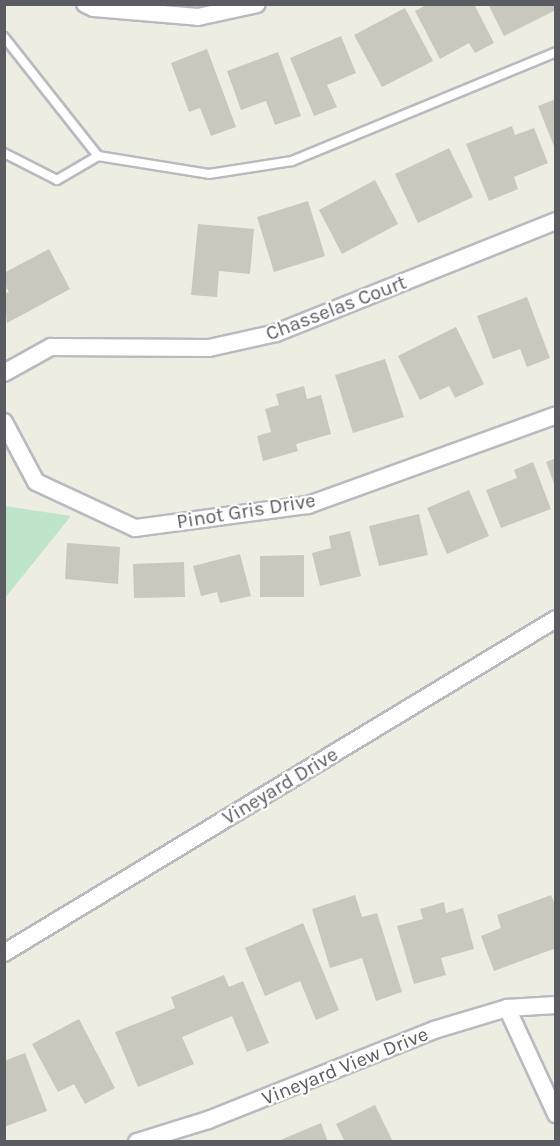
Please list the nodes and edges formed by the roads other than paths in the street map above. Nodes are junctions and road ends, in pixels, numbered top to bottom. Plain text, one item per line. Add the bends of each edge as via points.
1 (85, 4) edge
2 (257, 4) edge
3 (4, 37) edge
4 (555, 52) edge
5 (4, 153) edge
6 (98, 156) junction
7 (555, 221) edge
8 (4, 373) edge
9 (555, 415) edge
10 (4, 422) edge
11 (555, 619) edge
12 (4, 953) edge
13 (555, 1005) edge
14 (507, 1008) junction
15 (555, 1114) edge
16 (137, 1142) edge

1 - 2 street via 198,17
3 - 6 lane
4 - 6 lane via 292,161 209,174
5 - 6 lane via 57,180
7 - 8 street, Chasselas Court via 276,333 209,348 51,347
9 - 10 street, Pinot Gris Drive via 308,505 135,528 36,482
11 - 12 street, Vineyard Drive
13 - 14 street, Vineyard View Drive
14 - 15 street
14 - 16 street, Vineyard View Drive via 434,1030 208,1120

